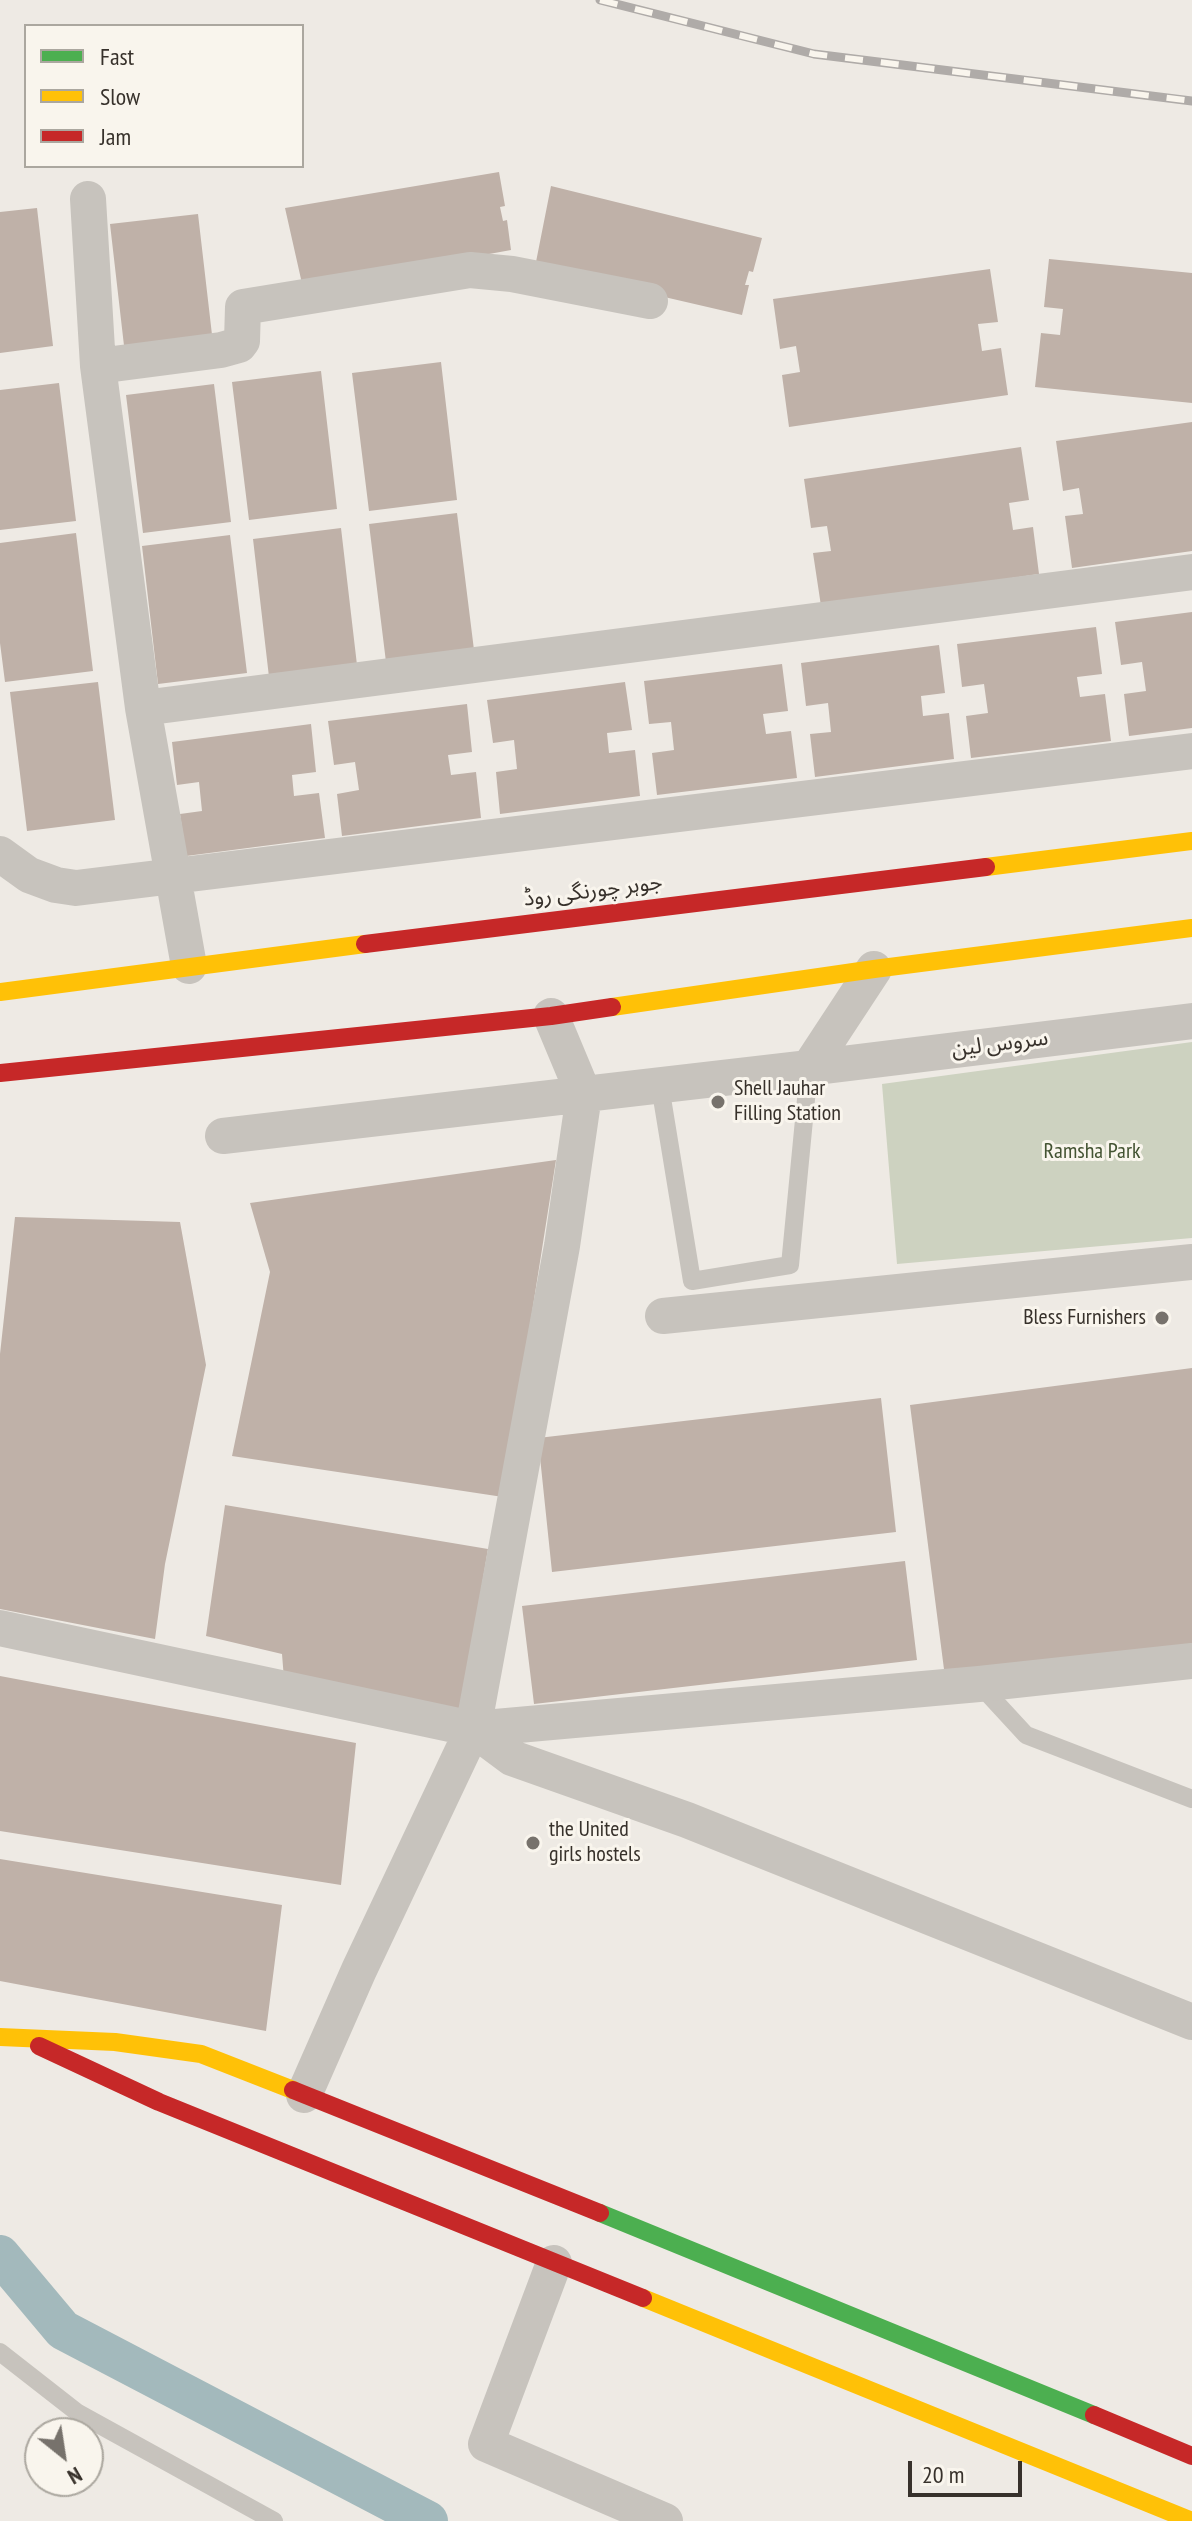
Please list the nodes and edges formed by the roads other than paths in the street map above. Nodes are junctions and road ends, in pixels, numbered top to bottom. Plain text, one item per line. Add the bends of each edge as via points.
1 (88, 199) dead end
2 (650, 301) dead end
3 (98, 366) junction
4 (1192, 572) edge
5 (143, 708) junction
6 (1192, 751) edge
7 (1192, 841) edge
8 (0, 854) edge
9 (171, 875) junction
10 (1192, 928) edge
11 (189, 966) junction
12 (874, 969) junction
13 (0, 992) edge
14 (551, 1016) junction
15 (1192, 1021) edge
16 (809, 1068) junction
17 (4, 1072) edge
18 (660, 1086) junction
19 (584, 1095) junction
20 (223, 1136) dead end
21 (1192, 1262) edge
22 (663, 1316) dead end
23 (0, 1628) edge
24 (1192, 1661) edge
25 (979, 1684) junction
26 (473, 1729) junction
27 (1192, 1799) edge
28 (1192, 2022) edge
29 (9, 2036) edge
30 (304, 2095) junction
31 (554, 2263) junction
32 (0, 2352) edge
33 (1192, 2456) edge
34 (1138, 2511) edge
35 (274, 2521) edge
36 (665, 2521) edge
37 (1192, 2521) edge

1 - 3 street
2 - 3 street via 470,270 243,307 239,345
3 - 5 street
4 - 5 street
5 - 9 street
6 - 9 street
7 - 11 street, جوہر چورنگی روڈ
8 - 9 street via 29,875 76,888
9 - 11 street
10 - 12 street
11 - 13 street, جوہر چورنگی روڈ
12 - 14 street
12 - 16 street
14 - 17 street
14 - 19 street
15 - 16 street, سروس لین
16 - 18 street, سروس لین
16 - 18 lane via 790,1265 692,1281
18 - 19 street, سروس لین
19 - 20 street, سروس لین
19 - 26 street via 562,1246
21 - 22 street
23 - 26 street
24 - 25 street
25 - 26 street
25 - 27 lane via 1026,1735
26 - 28 street via 512,1758 687,1820
26 - 30 street
29 - 30 street via 201,2054
29 - 31 street
30 - 33 street
31 - 34 street
31 - 36 street via 486,2444
32 - 35 lane via 78,2413
34 - 37 street

